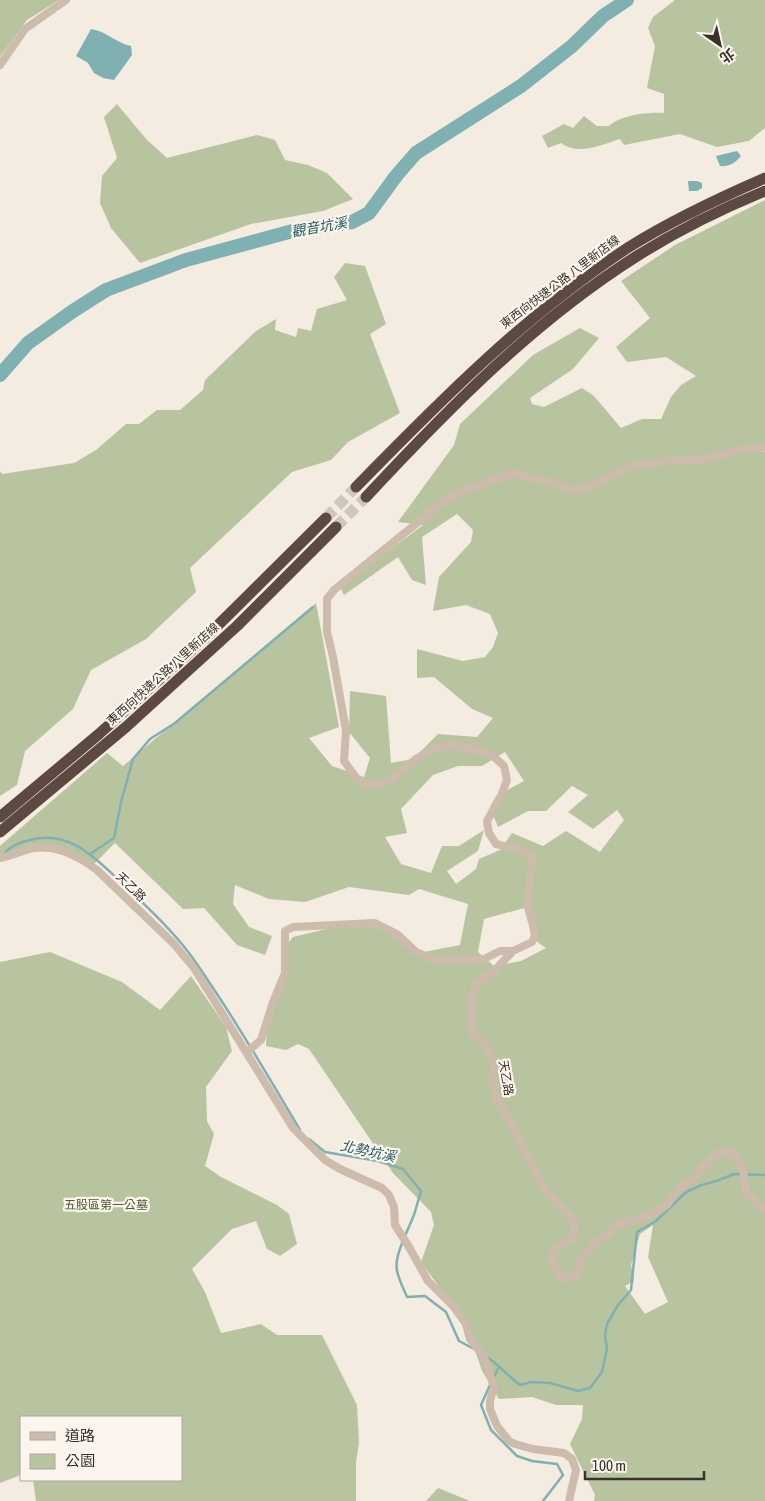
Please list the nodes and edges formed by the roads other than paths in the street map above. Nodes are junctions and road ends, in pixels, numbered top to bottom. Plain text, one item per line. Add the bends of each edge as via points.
1 (66, 0) edge
2 (0, 64) edge
3 (765, 178) edge
4 (765, 191) edge
5 (563, 301) junction
6 (430, 420) junction
7 (765, 447) edge
8 (356, 487) tunnel mouth
9 (366, 497) tunnel mouth
10 (326, 518) tunnel mouth
11 (336, 527) tunnel mouth
12 (44, 788) junction
13 (0, 817) edge
14 (0, 832) edge
15 (0, 858) edge
16 (512, 951) junction
17 (247, 1052) junction
18 (765, 1210) edge
19 (570, 1501) edge

1 - 2 street via 25,29
3 - 5 highway, 東西向快速公路 八里新店線 via 631,246
4 - 5 highway, 東西向快速公路 八里新店線 via 680,231
5 - 6 highway, 東西向快速公路 八里新店線 via 518,346
5 - 6 highway, 東西向快速公路 八里新店線 via 510,337
6 - 8 highway, 東西向快速公路 八里新店線
6 - 9 highway, 東西向快速公路 八里新店線
7 - 16 street via 701,460 630,466 586,488 574,490 513,473 480,484 443,502 326,599 327,632 346,731 344,761 357,779 370,786 389,782 434,748 455,745 492,754 504,766 507,780 487,821 488,833 496,844 520,850 532,857 528,904 535,935 532,942
10 - 12 highway, 東西向快速公路 八里新店線 via 203,640
11 - 12 highway, 東西向快速公路 八里新店線 via 237,626 126,727
12 - 13 highway, 東西向快速公路 八里新店線
12 - 14 highway, 東西向快速公路 八里新店線
15 - 17 street, 天乙路 via 40,847 52,848 83,860 97,870 174,944 194,968
16 - 17 street via 500,951 484,959 434,960 416,952 397,934 375,923 293,926 285,931 285,972 261,1040
16 - 18 street, 天乙路 via 475,985 471,1032 486,1046 494,1063 492,1078 497,1100 525,1153 547,1192 575,1224 572,1237 553,1256 559,1275 564,1279 575,1275 581,1259 620,1223 641,1218 666,1206 680,1188 721,1151 731,1151 739,1160 746,1193
17 - 19 street, 天乙路 via 286,1118 305,1142 325,1160 382,1188 389,1195 395,1225 428,1281 453,1306 466,1324 470,1340 484,1357 494,1387 490,1409 497,1426 509,1440 524,1448 564,1453 572,1459 576,1470

